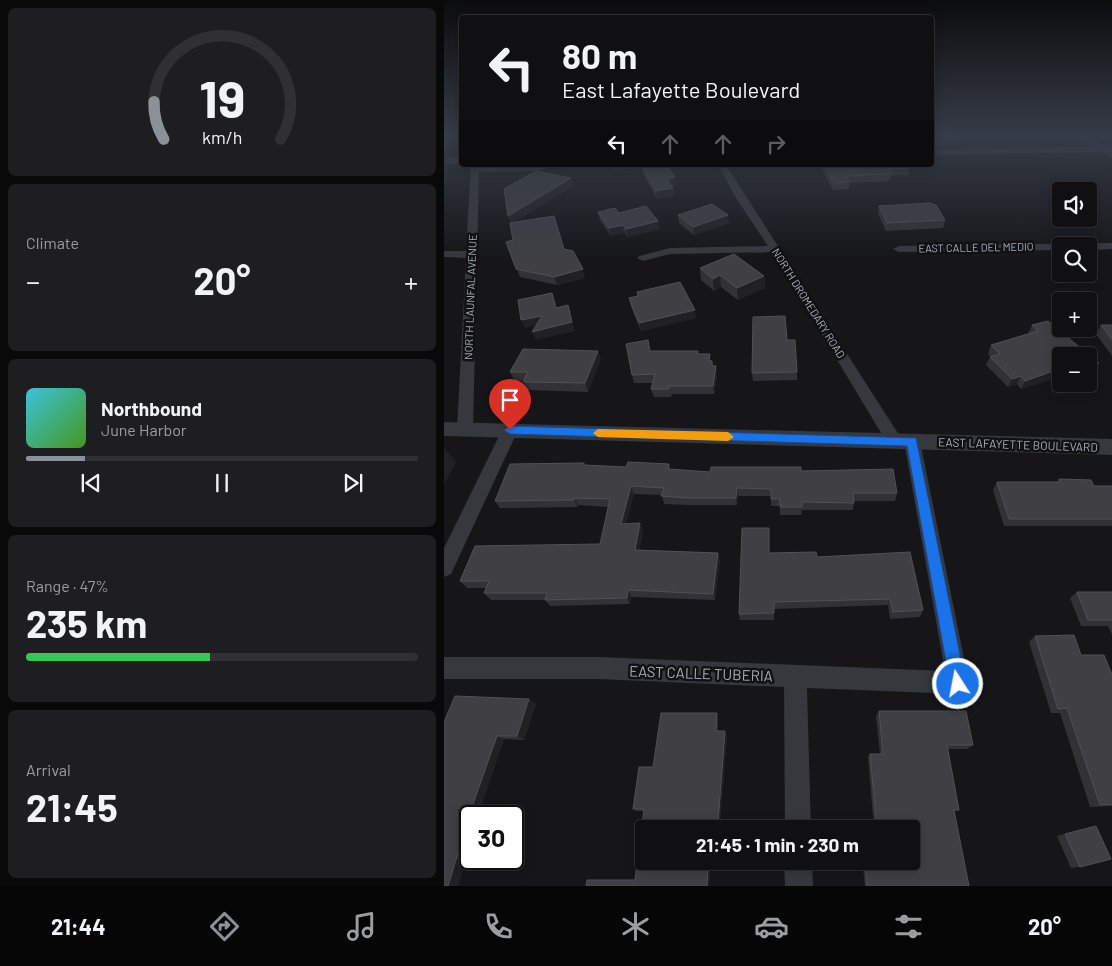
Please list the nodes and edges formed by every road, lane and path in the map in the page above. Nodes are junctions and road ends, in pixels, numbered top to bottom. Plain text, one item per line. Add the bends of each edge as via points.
1 (475, 176) edge
2 (729, 176) edge
3 (1112, 246) edge
4 (776, 249) junction
5 (899, 250) dead end
6 (444, 254) edge
7 (471, 255) junction
8 (643, 258) dead end
9 (444, 429) edge
10 (465, 429) junction
11 (510, 430) junction
12 (903, 442) junction
13 (1112, 447) edge
14 (444, 568) edge
15 (444, 668) edge
16 (795, 677) junction
17 (798, 820) edge
18 (798, 870) edge
19 (799, 886) edge

1 - 7 street, NORTH LAUNFAL AVENUE
2 - 4 street, NORTH DROMEDARY ROAD
3 - 5 street, EAST CALLE DEL MEDIO
4 - 8 street via 670,251
4 - 12 street, NORTH DROMEDARY ROAD
6 - 7 street
7 - 10 street, NORTH LAUNFAL AVENUE
9 - 10 street, EAST LAFAYETTE BOULEVARD
10 - 11 street, EAST LAFAYETTE BOULEVARD
11 - 12 street, EAST LAFAYETTE BOULEVARD
11 - 14 street
12 - 13 street, EAST LAFAYETTE BOULEVARD
12 - 16 street, EAST CALLE TUBERIA via 958,684
15 - 16 street, EAST CALLE TUBERIA via 598,668
16 - 17 street
18 - 19 street

